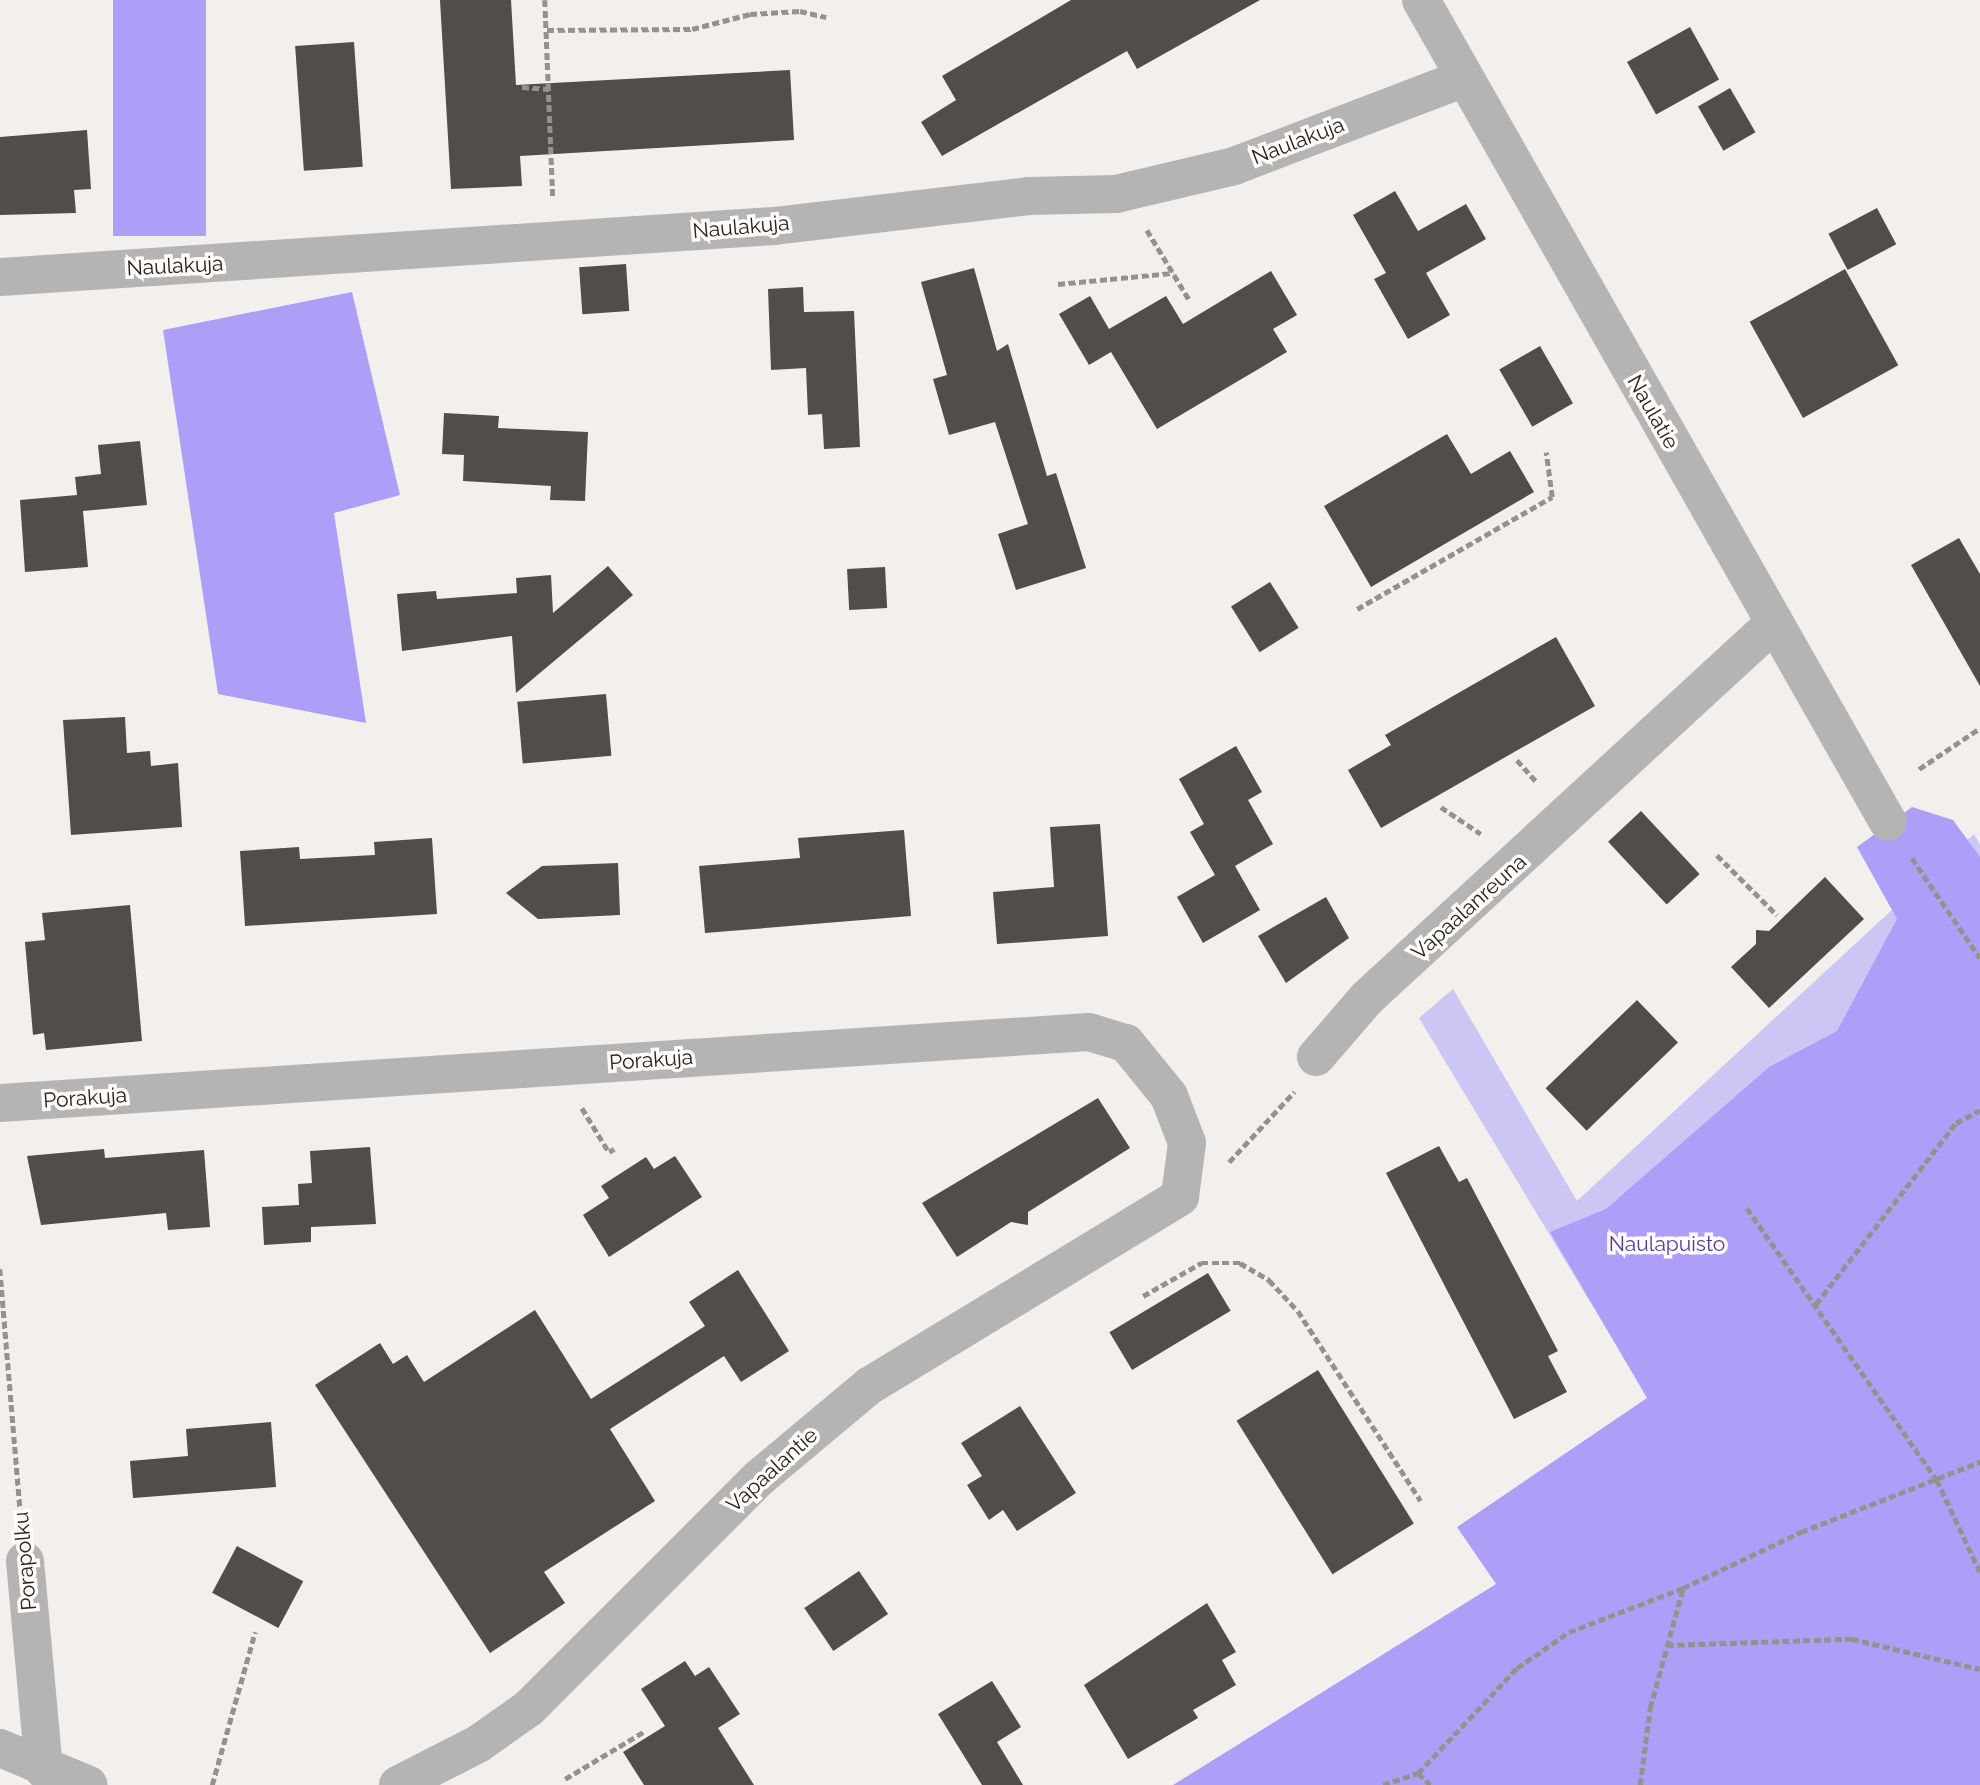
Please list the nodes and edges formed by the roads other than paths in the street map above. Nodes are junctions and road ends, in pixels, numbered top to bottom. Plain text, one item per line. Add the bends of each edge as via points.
1 (1421, 0) edge
2 (1462, 79) junction
3 (0, 277) edge
4 (1772, 625) junction
5 (1888, 822) road end
6 (1316, 1057) road end
7 (0, 1104) edge
8 (1180, 1197) joint
9 (25, 1561) road end
10 (0, 1748) edge
11 (44, 1770) junction
12 (89, 1785) edge
13 (398, 1785) edge

1 - 2 street, Naulatie
2 - 3 street, Naulakuja via 1234,166 1136,189 555,241
2 - 4 street, Naulatie
4 - 5 street, Naulatie
4 - 6 street, Vapaalanreuna via 1367,998
7 - 8 street, Porakuja via 1104,1032 1150,1066 1169,1096 1187,1143
8 - 13 street, Vapaalantie via 869,1386 759,1478 529,1708 478,1744
9 - 11 street, Porapolku
10 - 11 street
11 - 12 street

